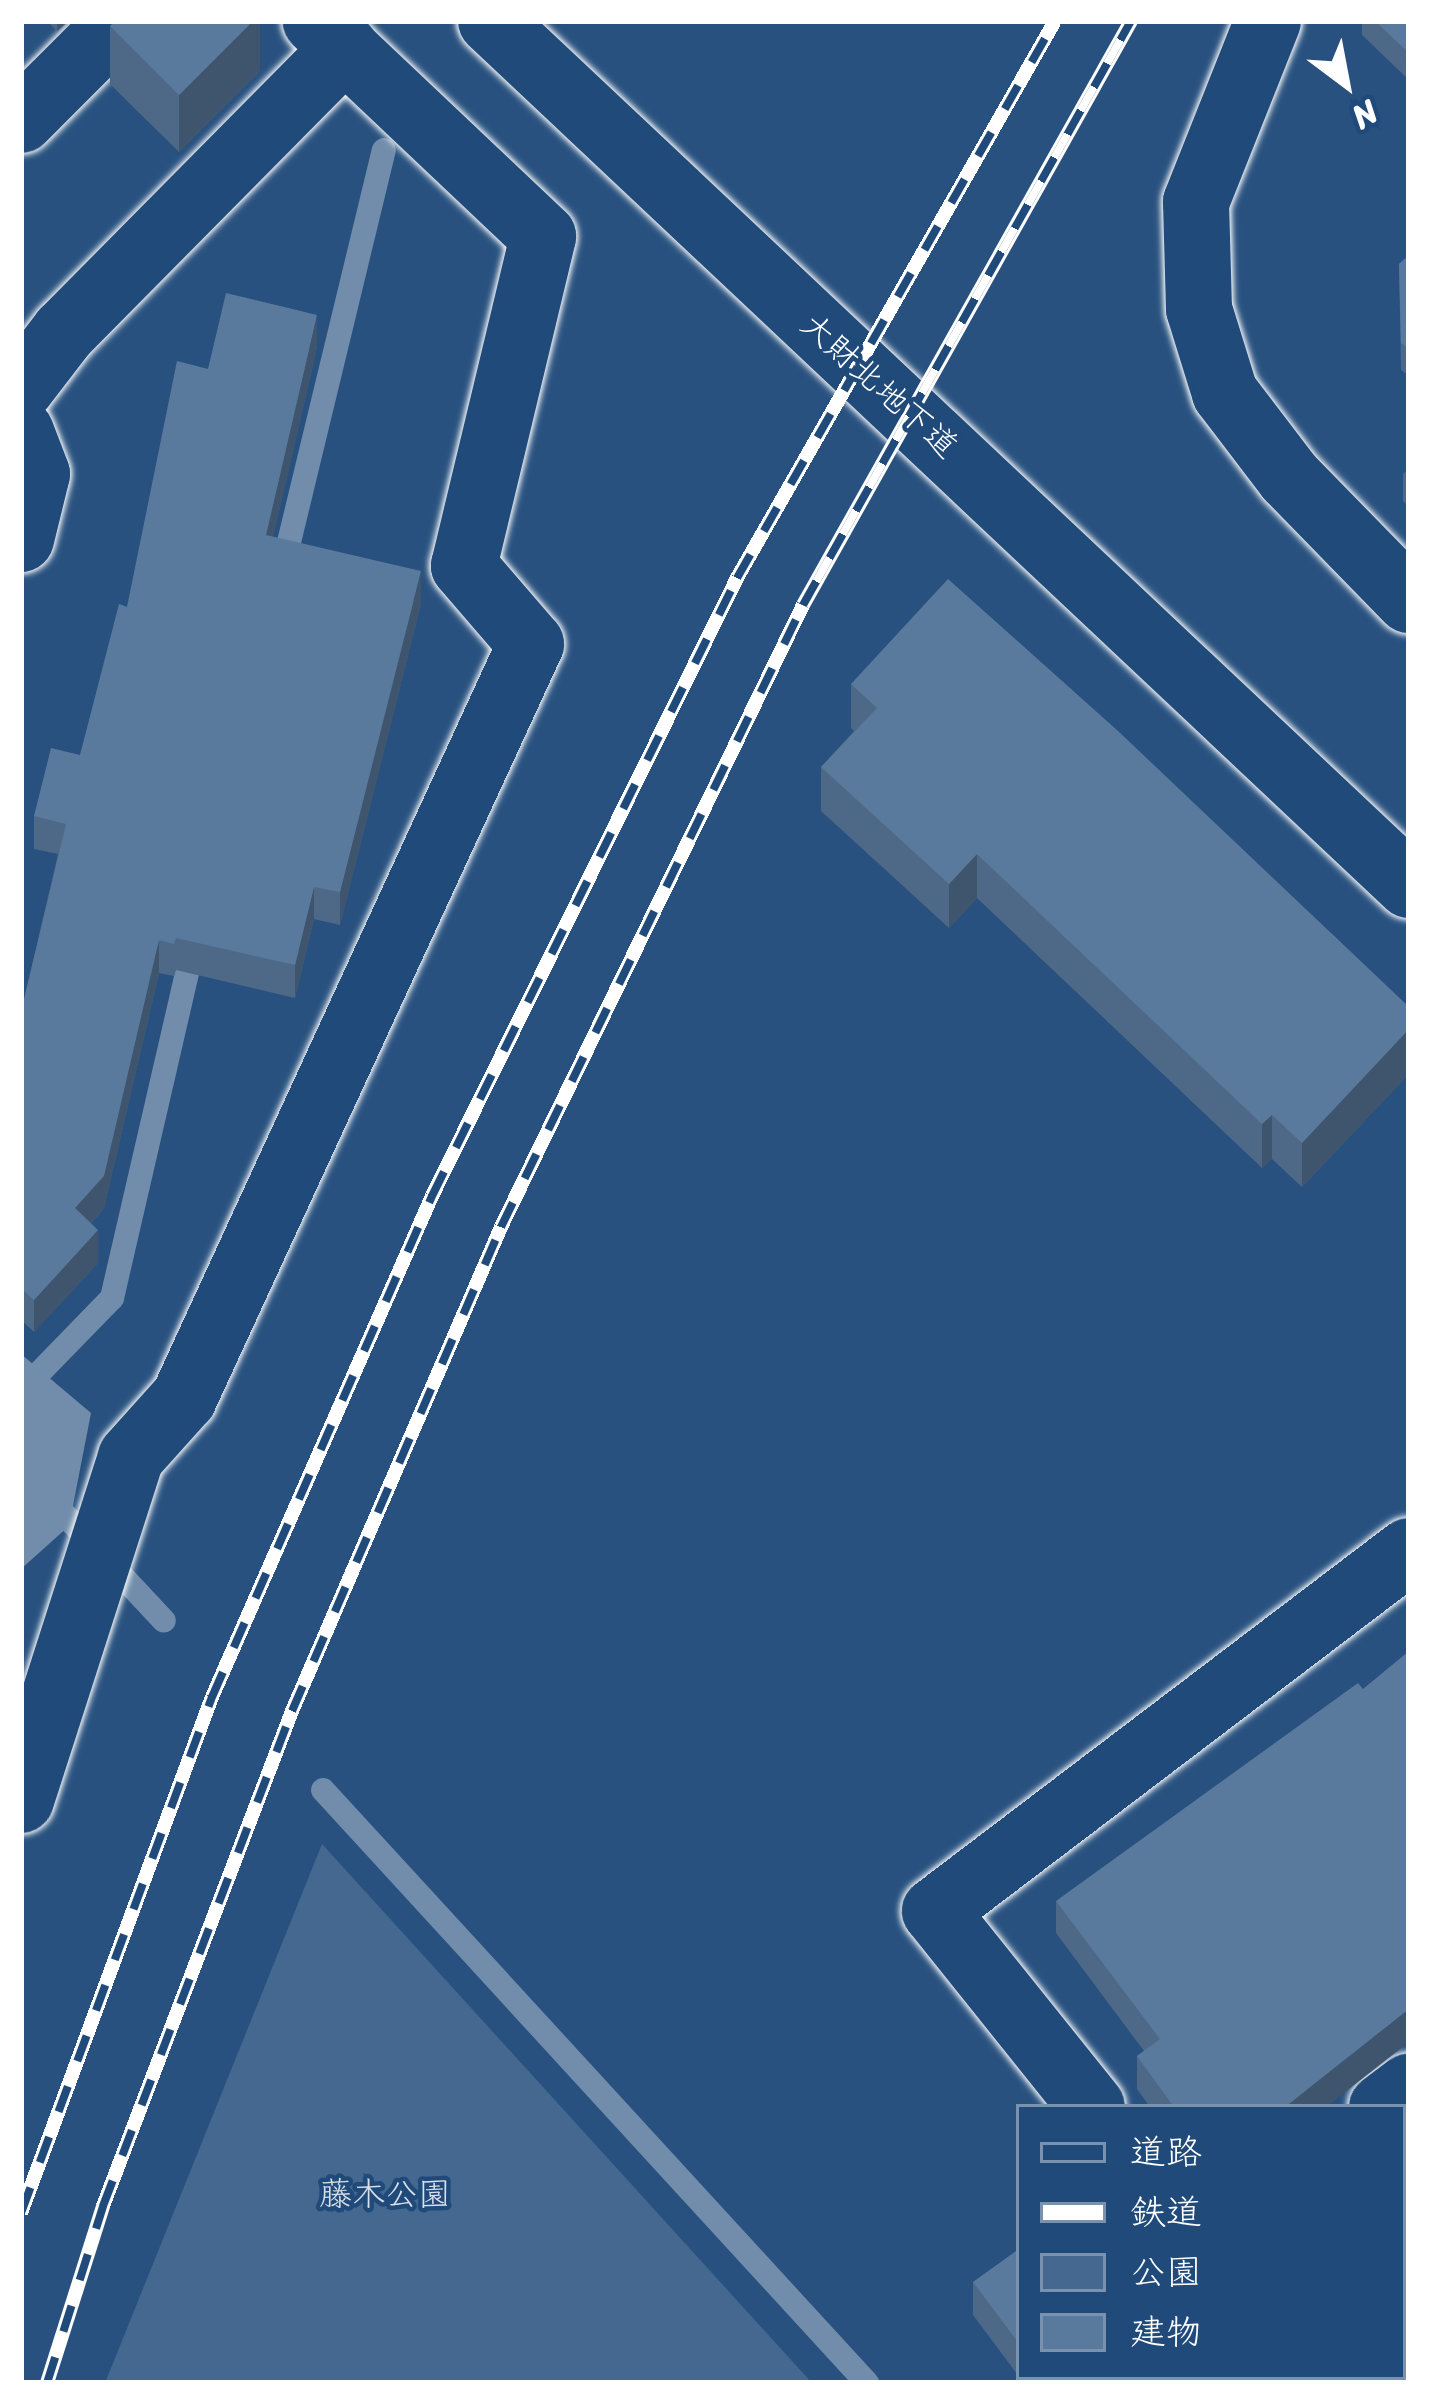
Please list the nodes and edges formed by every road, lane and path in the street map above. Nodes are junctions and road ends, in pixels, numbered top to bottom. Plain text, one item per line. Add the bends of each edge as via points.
1 (120, 21) edge
2 (490, 21) edge
3 (1268, 21) edge
4 (330, 35) edge
5 (21, 120) edge
6 (21, 388) edge
7 (21, 432) edge
8 (21, 539) edge
9 (1409, 601) edge
10 (1409, 885) edge
11 (1409, 1551) edge
12 (21, 1800) edge
13 (1090, 2104) edge

1 - 5 street
2 - 10 street, 大財北地下道
3 - 9 street via 1196,202 1198,309 1226,392 1289,477
4 - 6 street
4 - 12 street via 543,236 464,566 531,644 184,1398 131,1457
7 - 8 street via 37,475
11 - 13 street via 935,1911

